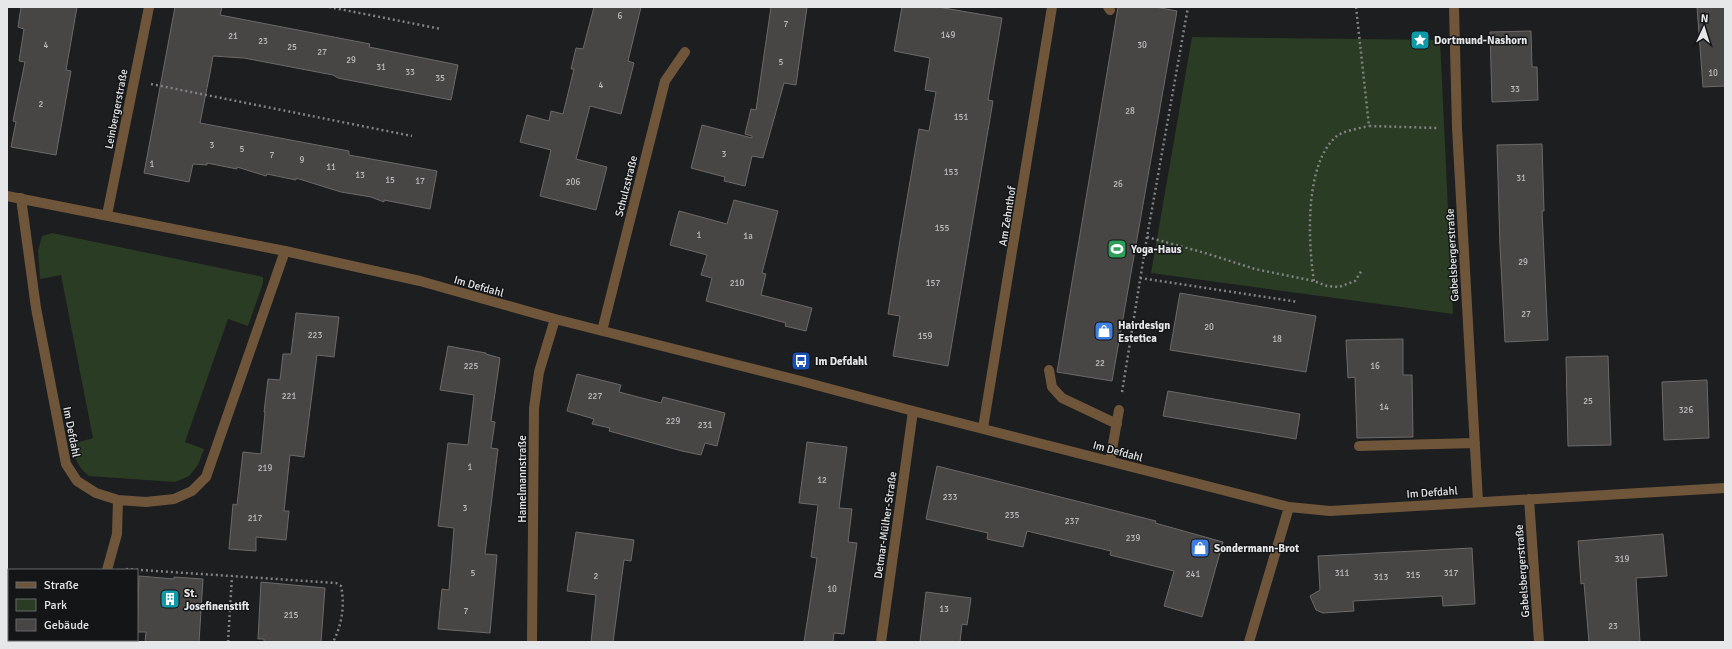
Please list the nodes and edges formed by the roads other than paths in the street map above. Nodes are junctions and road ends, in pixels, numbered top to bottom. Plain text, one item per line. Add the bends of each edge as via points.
1 (149, 7) edge
2 (1052, 7) edge
3 (1454, 7) edge
4 (685, 52) dead end
5 (7, 196) edge
6 (21, 198) junction
7 (107, 215) junction
8 (285, 251) junction
9 (554, 319) junction
10 (602, 331) junction
11 (1049, 370) dead end
12 (1120, 410) road end
13 (913, 411) junction
14 (1117, 424) junction
15 (983, 428) junction
16 (1475, 443) junction
17 (1359, 446) dead end
18 (1110, 461) junction
19 (1725, 488) edge
20 (1529, 499) junction
21 (118, 500) junction
22 (1478, 501) junction
23 (1289, 507) junction
24 (107, 569) edge
25 (532, 642) edge
26 (881, 642) edge
27 (1249, 642) edge
28 (1539, 642) edge

1 - 7 street, Leinbergerstraße
2 - 15 street, Am Zehnthof
3 - 16 street, Gabelsbergerstraße via 1457,128
4 - 10 street, Schulzstraße via 665,81
5 - 6 street, Im Defdahl
6 - 7 street, Im Defdahl
6 - 21 street, Im Defdahl via 36,308 66,464 77,481 96,493
7 - 8 street, Im Defdahl
8 - 9 street, Im Defdahl via 420,282
8 - 21 street, Im Defdahl via 206,477 192,491 174,498 146,502
9 - 10 street, Im Defdahl
9 - 25 street, Hamelmannstraße via 539,372 534,408
10 - 13 street, Im Defdahl
11 - 14 street via 1052,387 1062,398
12 - 14 street
13 - 15 street, Im Defdahl
13 - 26 street, Detmar-Mülher-Straße
14 - 18 street
15 - 18 street, Im Defdahl
16 - 17 street
16 - 22 street, Gabelsbergerstraße
18 - 23 street, Im Defdahl
19 - 20 street, Im Defdahl
20 - 22 street, Im Defdahl
20 - 28 street, Gabelsbergerstraße
21 - 24 street via 117,534
22 - 23 street, Im Defdahl via 1330,511
23 - 27 street

